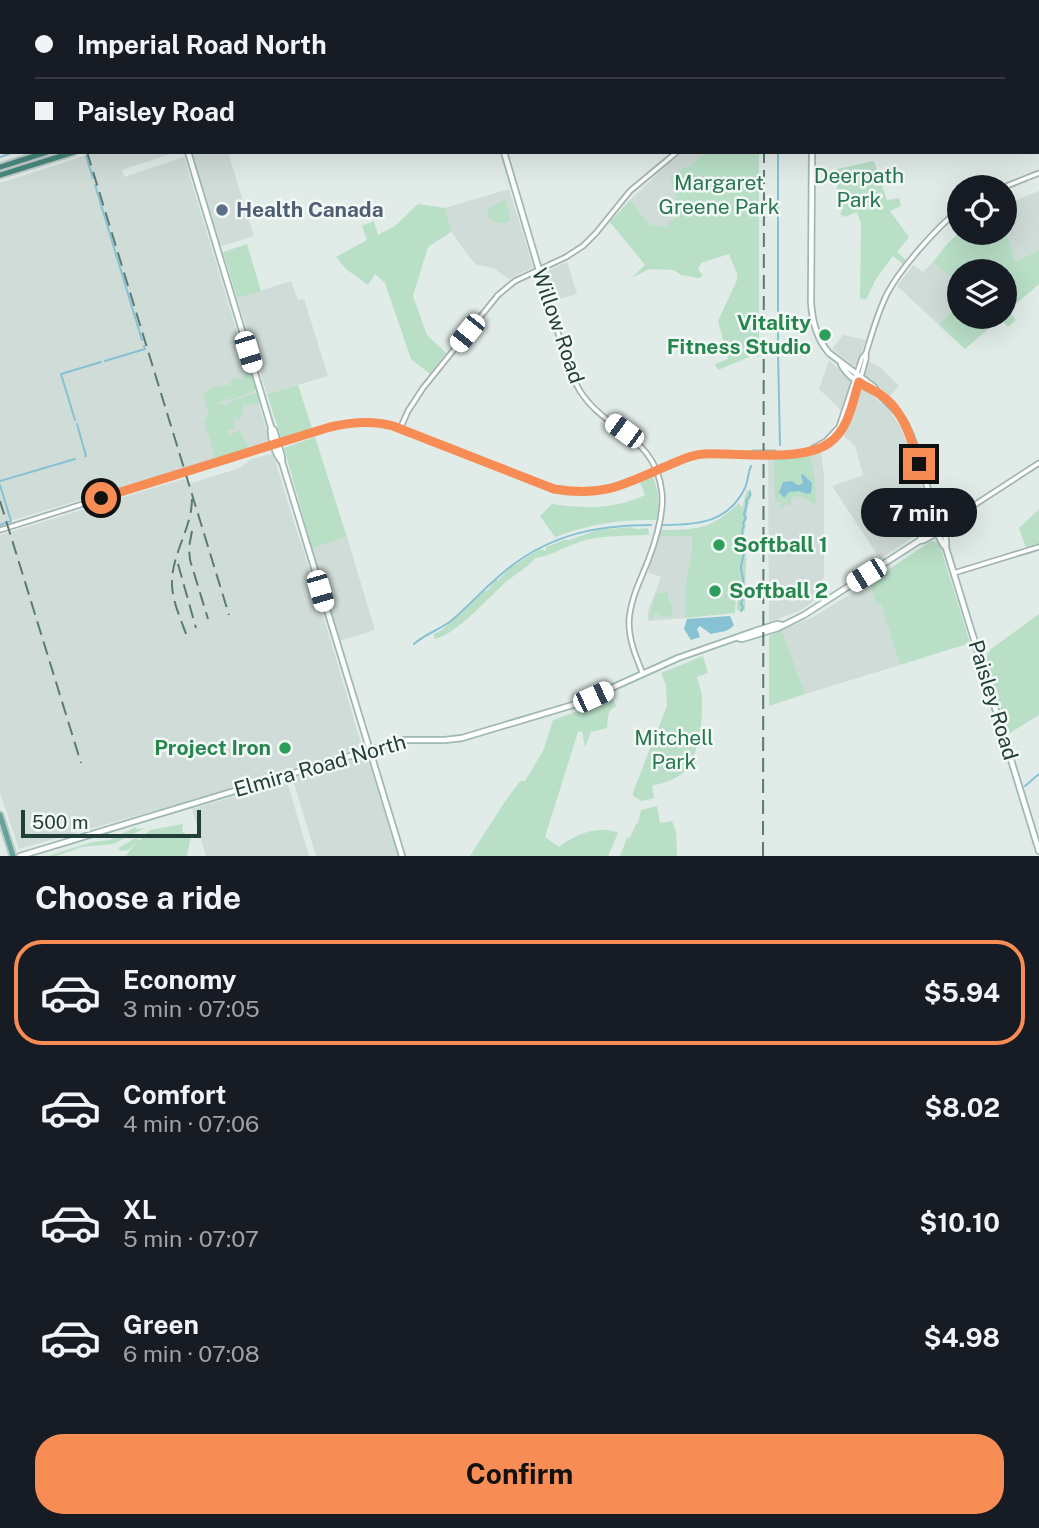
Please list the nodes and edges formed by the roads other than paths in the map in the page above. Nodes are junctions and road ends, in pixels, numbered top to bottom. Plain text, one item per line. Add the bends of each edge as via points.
1 (41, 154) edge
2 (68, 154) edge
3 (189, 154) edge
4 (504, 154) edge
5 (674, 154) edge
6 (812, 154) edge
7 (0, 167) edge
8 (1039, 173) edge
9 (0, 175) edge
10 (1017, 182) edge
11 (947, 221) edge
12 (539, 270) junction
13 (858, 377) junction
14 (401, 429) junction
15 (276, 445) junction
16 (1039, 463) edge
17 (656, 471) junction
18 (940, 528) junction
19 (0, 530) edge
20 (1039, 547) edge
21 (954, 573) junction
22 (643, 674) junction
23 (369, 750) junction
24 (0, 816) edge
25 (1039, 851) edge
26 (13, 856) edge
27 (20, 856) edge
28 (401, 856) edge

1 - 7 highway
2 - 9 highway
3 - 15 main road
4 - 12 main road, Willow Road
5 - 12 street via 630,191 583,246
6 - 13 main road, Paisley Road via 815,330 843,369
8 - 10 street
11 - 13 street via 895,280
12 - 14 street via 498,295 423,388
12 - 17 street, Willow Road via 582,394 638,443
13 - 17 street via 839,427 812,450 771,456 697,455
13 - 18 main road, Paisley Road via 897,411 910,434
14 - 15 street via 354,422
14 - 17 street via 564,491 611,489
15 - 19 street
15 - 23 main road
16 - 18 street
17 - 22 street, Willow Road via 662,493 660,517 629,618 632,648
18 - 21 main road, Paisley Road
18 - 22 main road, Elmira Road North via 804,615
20 - 21 street
21 - 25 main road, Paisley Road
22 - 23 main road, Elmira Road North via 576,704 475,735 404,740
23 - 27 main road, Elmira Road North
23 - 28 main road
24 - 26 main road

